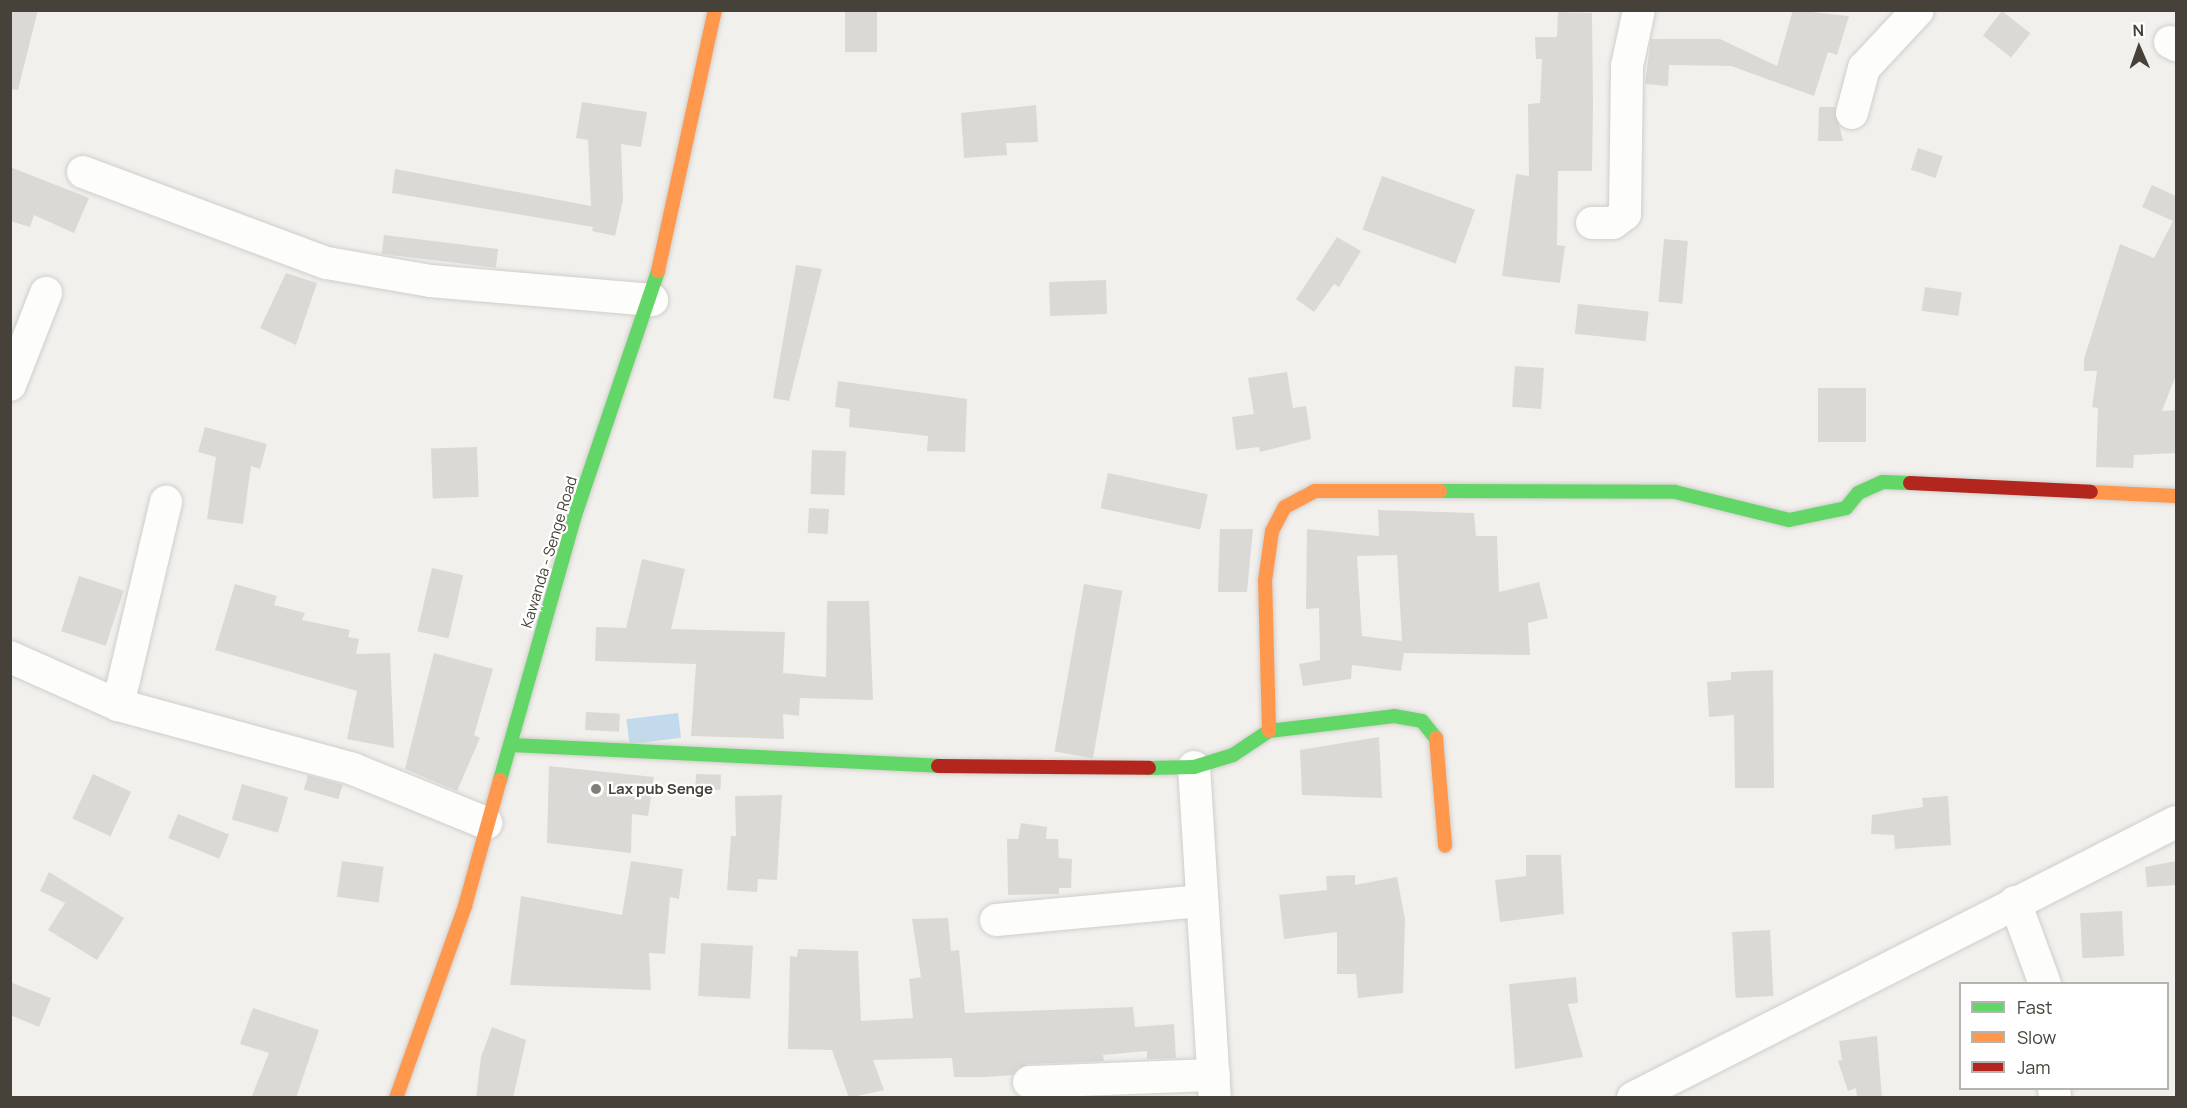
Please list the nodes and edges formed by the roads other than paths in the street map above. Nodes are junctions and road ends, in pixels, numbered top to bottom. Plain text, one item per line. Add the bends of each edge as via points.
1 (715, 10) edge
2 (1639, 10) edge
3 (1918, 10) edge
4 (1852, 113) dead end
5 (82, 172) dead end
6 (1593, 223) dead end
7 (46, 293) dead end
8 (652, 300) junction
9 (10, 385) edge
10 (2176, 496) edge
11 (166, 502) dead end
12 (10, 657) edge
13 (118, 705) junction
14 (1269, 731) junction
15 (512, 745) junction
16 (1194, 767) junction
17 (2176, 822) edge
18 (486, 823) junction
19 (1445, 846) dead end
20 (1202, 901) junction
21 (2015, 902) junction
22 (996, 920) dead end
23 (2044, 982) edge
24 (1029, 1082) dead end
25 (1215, 1087) edge
26 (1678, 1087) edge
27 (396, 1098) edge
28 (1633, 1098) edge

1 - 8 street, Kawanda - Senge Road
2 - 6 street via 1627,66 1624,214 1613,223
3 - 4 street via 1864,68
5 - 8 street via 327,263 430,281
7 - 9 street
8 - 15 street, Kawanda - Senge Road via 574,518
10 - 14 street via 1883,482 1858,493 1846,508 1789,520 1675,492 1314,491 1285,507 1272,531 1265,581
11 - 13 street
12 - 13 street
13 - 18 street via 353,769
14 - 16 street via 1233,754
14 - 19 street via 1394,716 1422,721 1436,732 1440,750
15 - 16 street via 897,765
15 - 18 street, Kawanda - Senge Road
16 - 20 street
17 - 21 street
18 - 27 street, Kawanda - Senge Road via 438,994
20 - 22 street
20 - 25 street
21 - 23 street
21 - 26 street
24 - 25 street
26 - 28 street

